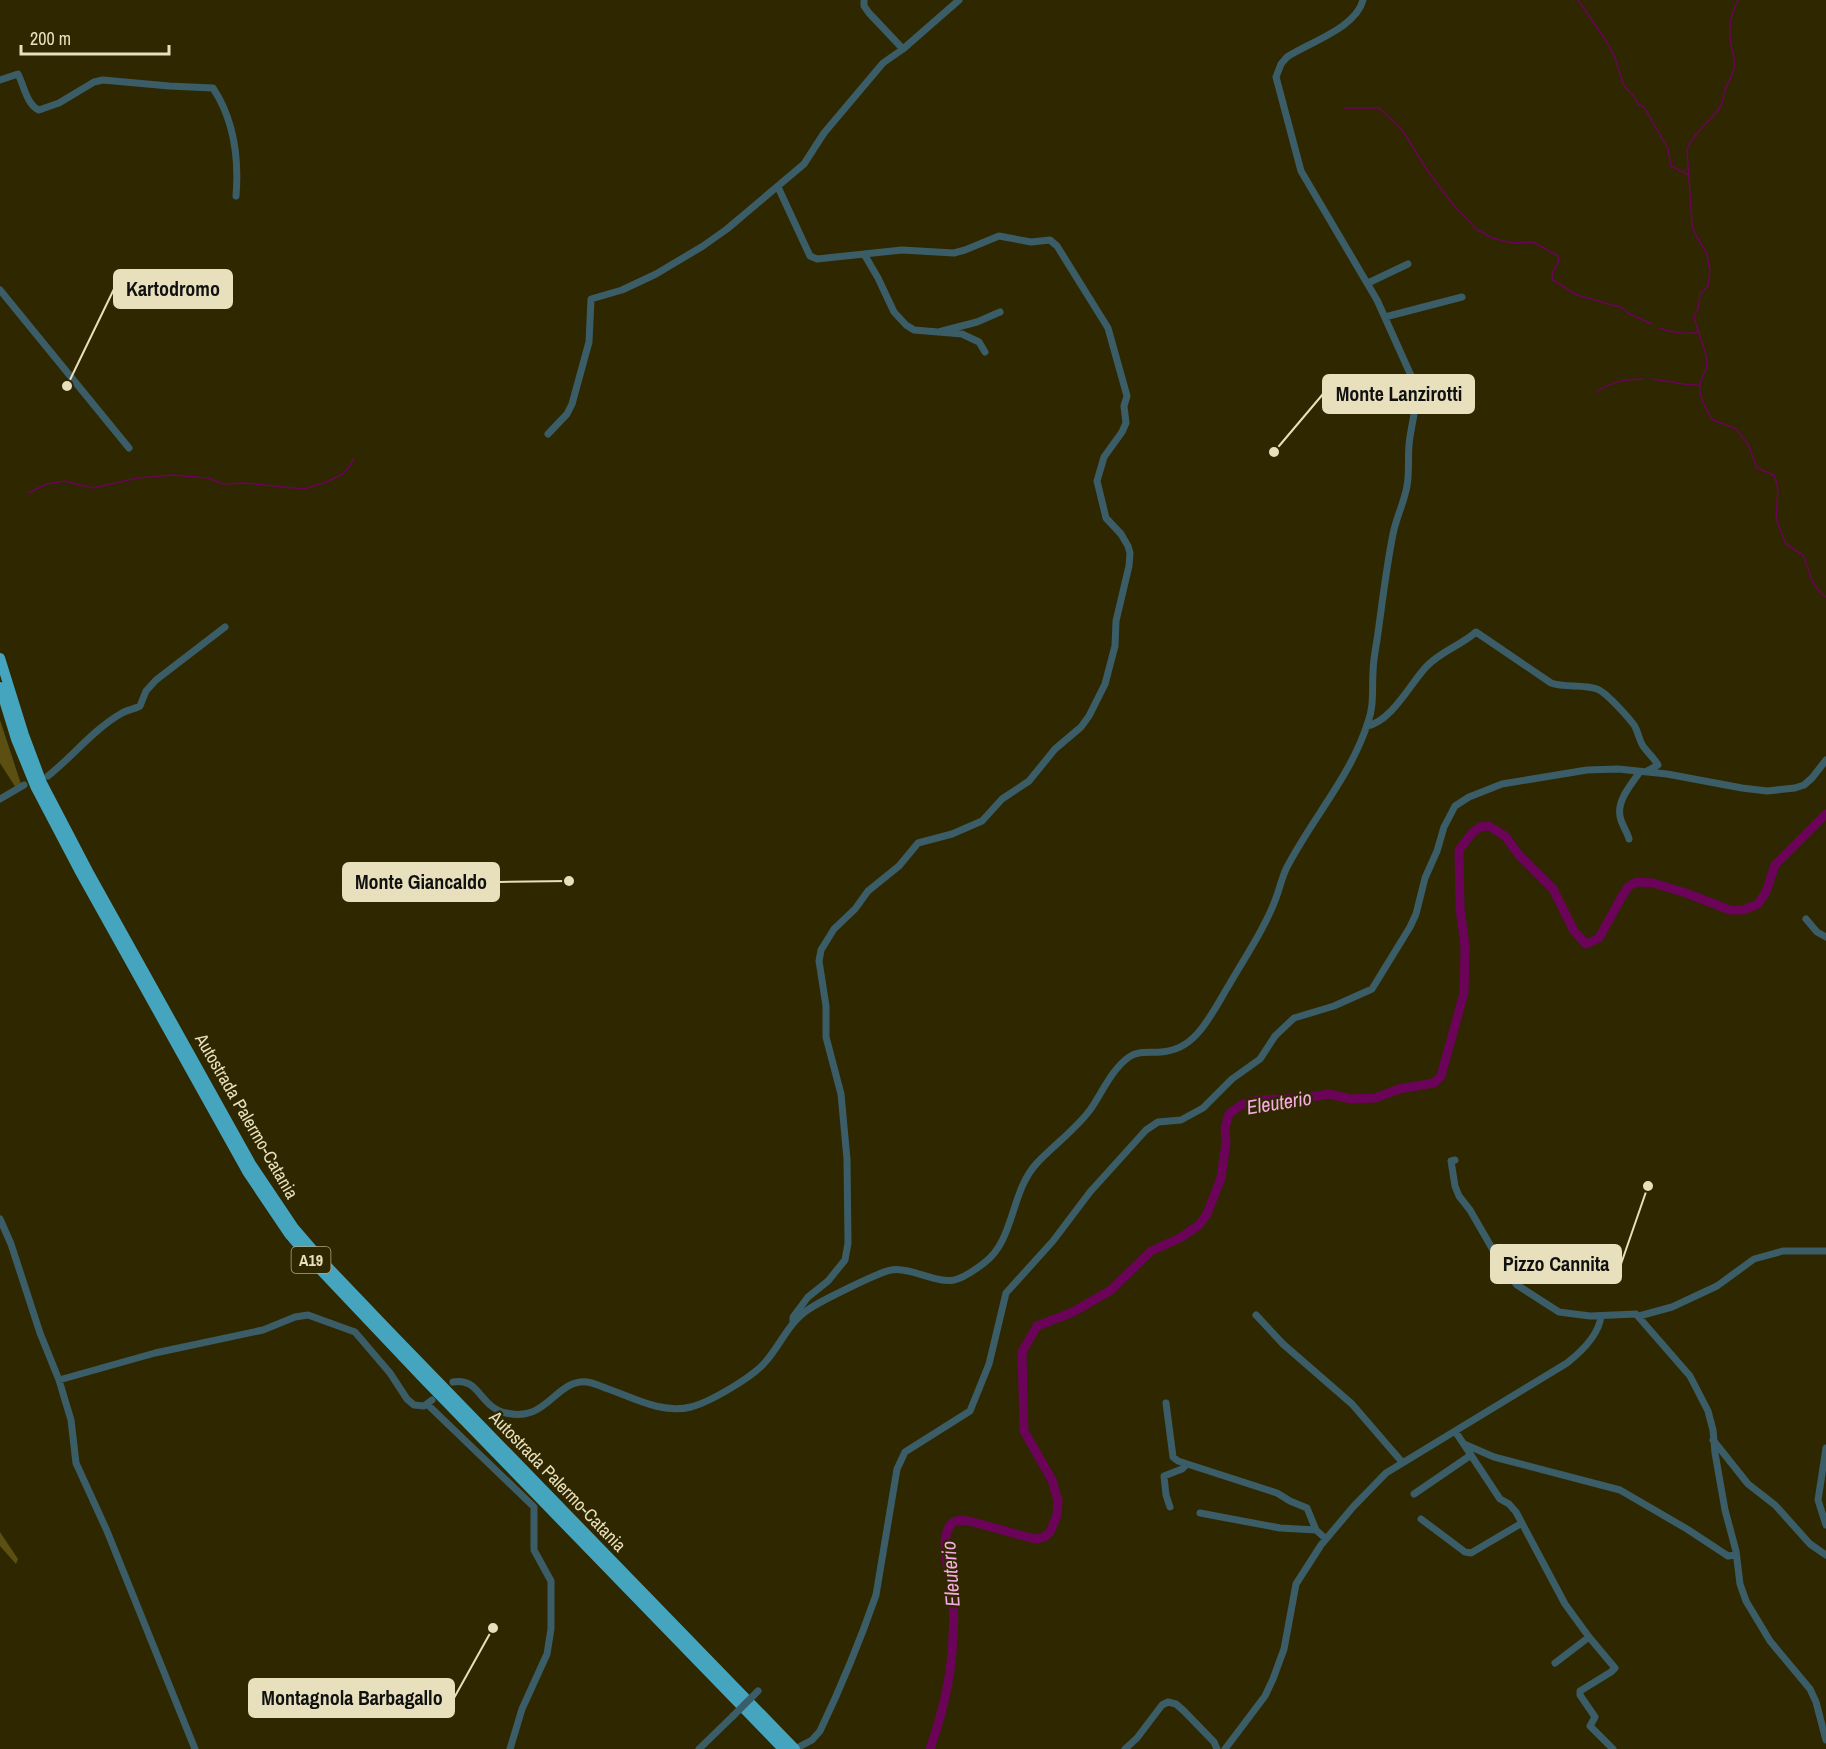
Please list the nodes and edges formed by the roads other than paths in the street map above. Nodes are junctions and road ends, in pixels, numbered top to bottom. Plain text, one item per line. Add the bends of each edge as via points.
1 (864, 0) edge
2 (959, 0) edge
3 (1363, 0) edge
4 (903, 49) junction
5 (0, 80) edge
6 (778, 187) junction
7 (236, 196) dead end
8 (864, 254) junction
9 (1408, 264) dead end
10 (1368, 283) junction
11 (0, 290) edge
12 (1462, 297) dead end
13 (1000, 312) dead end
14 (1385, 317) junction
15 (939, 331) junction
16 (985, 352) dead end
17 (548, 434) dead end
18 (129, 448) dead end
19 (225, 627) dead end
20 (0, 658) edge
21 (0, 687) edge
22 (1367, 726) junction
23 (1826, 760) edge
24 (1642, 773) junction
25 (48, 776) dead end
26 (24, 785) dead end
27 (0, 799) edge
28 (1629, 839) dead end
29 (1806, 919) dead end
30 (1826, 937) edge
31 (1455, 1160) dead end
32 (0, 1219) edge
33 (1826, 1251) edge
34 (1256, 1315) dead end
35 (1601, 1316) junction
36 (1639, 1317) junction
37 (793, 1322) junction
38 (59, 1380) junction
39 (453, 1382) dead end
40 (1166, 1403) dead end
41 (1455, 1431) junction
42 (1713, 1440) junction
43 (1464, 1444) junction
44 (1826, 1448) edge
45 (1472, 1455) junction
46 (1402, 1462) junction
47 (1186, 1465) junction
48 (1414, 1494) dead end
49 (1170, 1507) dead end
50 (1200, 1513) dead end
51 (1421, 1519) dead end
52 (1522, 1523) junction
53 (1826, 1525) edge
54 (1316, 1530) junction
55 (1326, 1539) junction
56 (1826, 1554) edge
57 (1736, 1556) junction
58 (1588, 1636) junction
59 (1555, 1663) dead end
60 (758, 1691) dead end
61 (769, 1729) junction
62 (1826, 1740) edge
63 (195, 1749) edge
64 (510, 1749) edge
65 (699, 1749) edge
66 (783, 1749) edge
67 (795, 1749) edge
68 (1125, 1749) edge
69 (1217, 1749) edge
70 (1225, 1749) edge
71 (1613, 1749) edge

1 - 4 street via 868,13
2 - 4 street
3 - 10 street via 1350,22 1287,57 1276,77 1301,171
4 - 6 street via 883,63 824,133 804,164
5 - 7 street via 18,74 34,108 39,110 103,80 213,88 231,124 238,174
6 - 8 street via 810,256 817,259
6 - 17 street via 727,229 679,261 622,290 591,299 589,342 572,404
8 - 15 street via 894,312 906,326
8 - 37 street via 902,250 954,253 999,236 1030,242 1050,240 1057,246 1108,328 1127,396 1126,423 1104,457 1097,481 1106,518 1121,534 1130,553 1106,684 1081,727 1029,781 1002,800 982,821 918,843 899,866 868,891 821,950 826,1037 841,1094 847,1159 848,1243 845,1260 808,1297
9 - 10 street
10 - 14 street
11 - 18 street
12 - 14 street
13 - 15 street
14 - 22 street via 1413,380 1416,405 1407,488 1391,543
15 - 16 street via 974,338
19 - 25 street via 162,674 146,691 140,706 109,722
20 - 61 highway, Autostrada Palermo-Catania / A19 via 42,783 251,1164 294,1228
21 - 61 highway, Autostrada Palermo-Catania / A19 via 36,788 79,870 248,1173 283,1225 344,1295
22 - 24 street via 1396,706 1424,668 1476,632 1551,683 1602,691 1635,726 1643,746 1658,765
22 - 37 street via 1348,771 1300,843 1257,934 1205,1023 1185,1044 1160,1052 1136,1053 1119,1067 1089,1111 1032,1168 995,1254 959,1280 947,1282 911,1271 889,1270 810,1308
23 - 24 street via 1804,785 1767,791
24 - 28 street via 1621,803 1620,817
24 - 67 street via 1618,769 1570,772 1502,784 1455,806 1425,878 1410,927 1372,989 1294,1018 1275,1036 1260,1059 1232,1079 1203,1108 1181,1120 1158,1122 1146,1130 1090,1192 1053,1241 1005,1293 990,1364 970,1411 905,1452 897,1469 876,1595 858,1645 820,1731
26 - 27 street
29 - 30 street
31 - 35 street via 1451,1161 1459,1196 1512,1280 1559,1312
32 - 38 street
33 - 36 street via 1783,1251 1754,1259 1717,1286
34 - 46 street via 1352,1404
35 - 36 street
35 - 41 street via 1596,1333 1578,1354
36 - 42 street via 1697,1387 1708,1410
37 - 39 street via 765,1363 751,1375 690,1407 660,1408 588,1382 566,1387 533,1413 506,1413 486,1403 469,1382
38 - 63 street via 71,1420 76,1463
38 - 64 street via 155,1353 263,1330 295,1317 308,1316 355,1332 407,1399 414,1405 430,1402 534,1508 534,1550 551,1581 551,1629 547,1654 522,1709
40 - 47 street via 1173,1457
41 - 43 street
41 - 46 street
42 - 56 street via 1748,1484 1810,1544
42 - 57 street
43 - 45 street
43 - 57 street via 1494,1457 1620,1490 1728,1556
44 - 53 street via 1818,1500
45 - 48 street
45 - 52 street via 1500,1499 1509,1504
46 - 55 street via 1374,1485
47 - 49 street via 1164,1476
47 - 54 street via 1277,1492 1303,1505
50 - 54 street via 1280,1528
51 - 52 street via 1471,1553
52 - 58 street via 1565,1604
54 - 55 street
55 - 70 street via 1296,1584 1284,1649 1265,1696
57 - 62 street via 1746,1600 1770,1641 1810,1689
58 - 59 street
58 - 71 street via 1615,1668 1580,1691 1580,1695 1594,1717 1590,1726
60 - 65 street, bridge
61 - 66 highway, A19
61 - 67 highway, A19
68 - 69 street via 1168,1702 1184,1711

